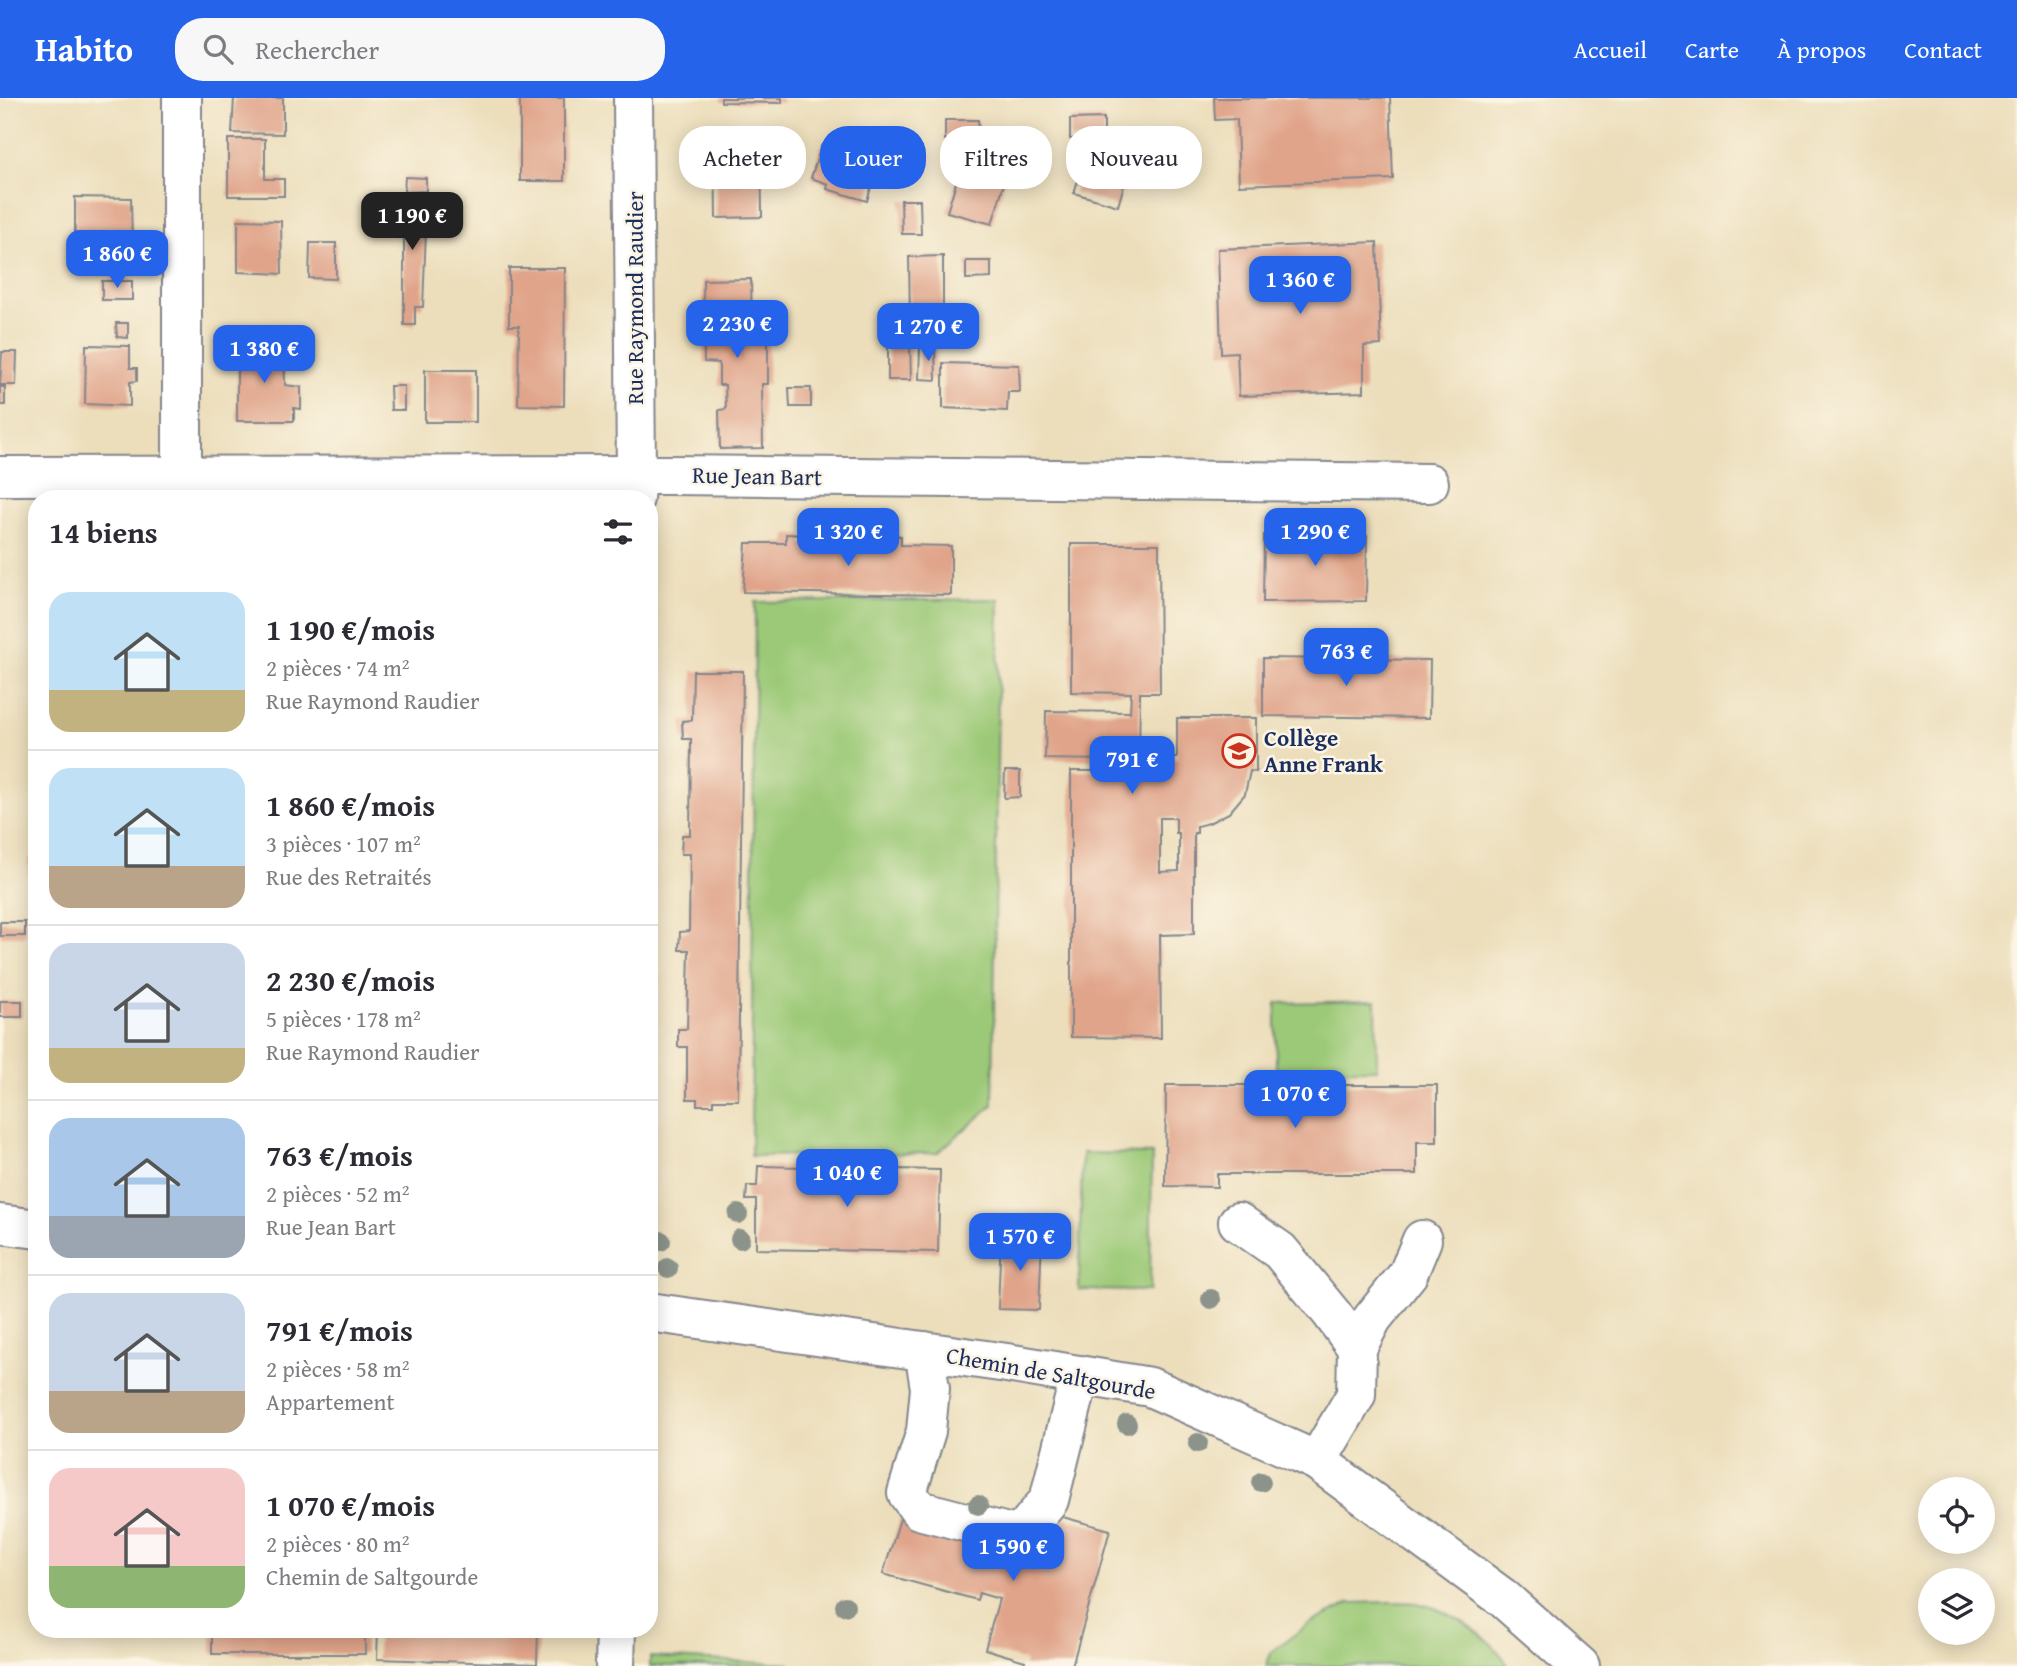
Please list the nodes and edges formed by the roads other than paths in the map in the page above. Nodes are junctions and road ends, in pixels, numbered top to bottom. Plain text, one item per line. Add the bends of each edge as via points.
1 (182, 98) edge
2 (633, 98) edge
3 (0, 476) edge
4 (1429, 483) dead end
5 (635, 487) edge
6 (182, 488) edge
7 (1238, 1222) dead end
8 (0, 1224) edge
9 (28, 1228) edge
10 (1422, 1241) dead end
11 (658, 1313) edge
12 (1357, 1348) junction
13 (924, 1351) junction
14 (1080, 1375) junction
15 (1317, 1461) junction
16 (616, 1638) edge
17 (614, 1666) edge
18 (1580, 1666) edge

1 - 6 street
2 - 5 street, Rue Raymond Raudier
3 - 6 street, Rue Jean Bart
4 - 5 street, Rue Jean Bart
5 - 6 street, Rue Jean Bart
7 - 12 street via 1280,1251
8 - 9 street
10 - 12 street via 1408,1274 1372,1319
11 - 13 street, Chemin de Saltgourde
12 - 15 street via 1356,1395
13 - 14 street, Chemin de Saltgourde
13 - 14 street via 930,1388 926,1431 907,1493 919,1510 1019,1536 1049,1500
14 - 15 street, Chemin de Saltgourde via 1150,1387
15 - 18 street, Chemin de Saltgourde via 1503,1598
16 - 17 street

